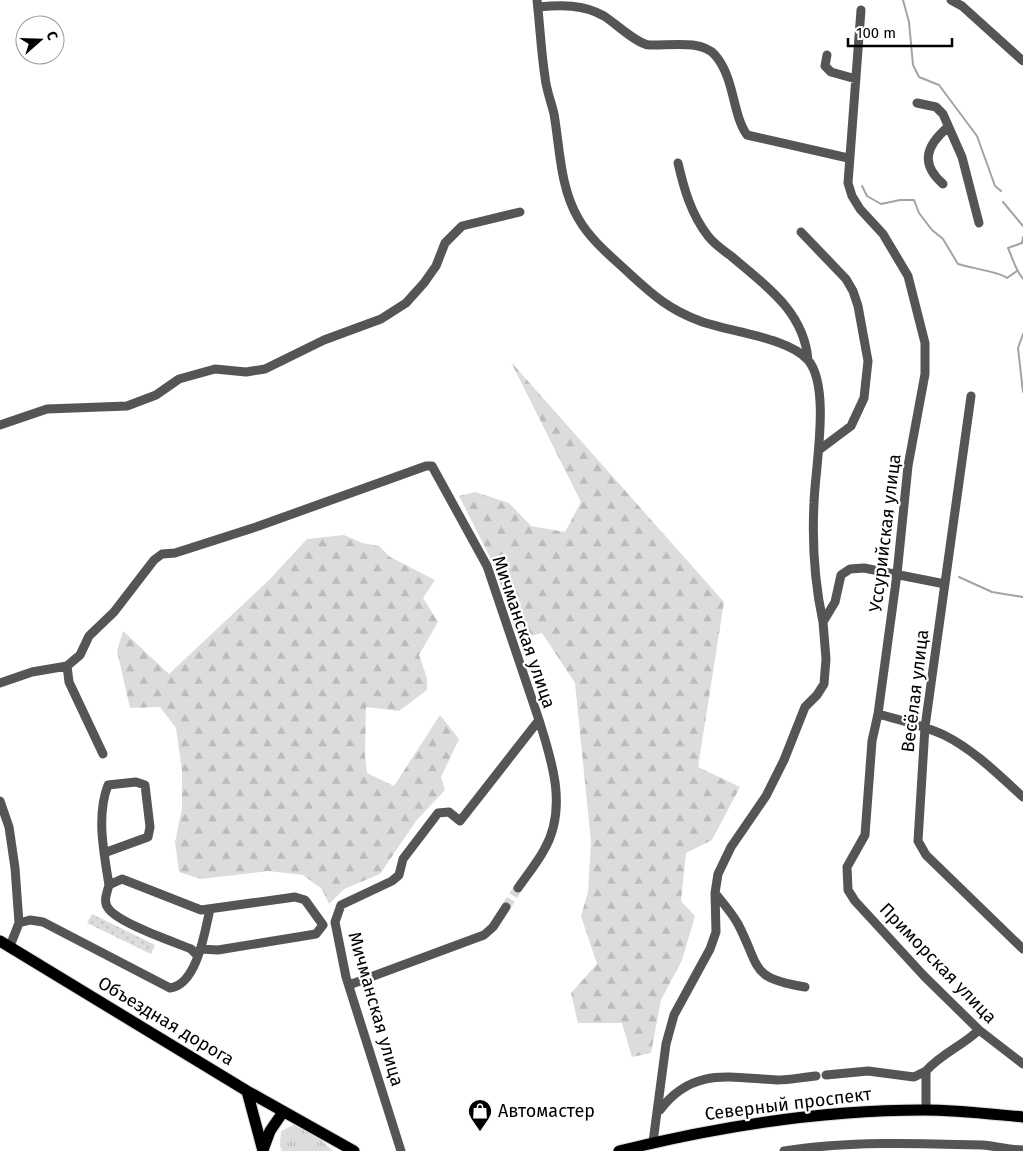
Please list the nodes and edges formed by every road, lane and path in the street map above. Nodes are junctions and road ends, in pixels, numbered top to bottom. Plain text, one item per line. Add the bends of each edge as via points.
1 (951, 0) edge
2 (537, 3) edge
3 (861, 10) dead end
4 (827, 55) dead end
5 (1023, 61) edge
6 (856, 79) junction
7 (917, 103) dead end
8 (948, 127) junction
9 (848, 158) junction
10 (678, 163) dead end
11 (943, 184) dead end
12 (520, 212) dead end
13 (979, 223) dead end
14 (801, 232) dead end
15 (808, 360) junction
16 (971, 396) dead end
17 (0, 425) edge
18 (819, 450) junction
19 (897, 574) junction
20 (945, 584) junction
21 (823, 622) junction
22 (67, 666) junction
23 (0, 683) edge
24 (878, 714) junction
25 (539, 720) junction
26 (925, 727) junction
27 (103, 754) dead end
28 (1023, 797) edge
29 (0, 801) edge
30 (104, 853) junction
31 (110, 885) junction
32 (518, 888) tunnel mouth
33 (715, 893) junction
34 (855, 902) joint
35 (506, 907) tunnel mouth
36 (210, 909) junction
37 (19, 923) junction
38 (5, 943) edge
39 (1023, 949) edge
40 (199, 953) junction
41 (349, 986) junction
42 (805, 987) dead end
43 (979, 1030) junction
44 (1023, 1064) edge
45 (926, 1071) junction
46 (826, 1075) dead end
47 (816, 1076) dead end
48 (247, 1091) junction
49 (926, 1110) junction
50 (283, 1112) junction
51 (658, 1112) junction
52 (1023, 1117) edge
53 (315, 1131) junction
54 (653, 1142) junction
55 (884, 1148) edge
56 (947, 1148) edge
57 (1023, 1150) edge
58 (263, 1151) edge
59 (338, 1151) edge
60 (354, 1151) edge
61 (401, 1151) edge
62 (619, 1151) edge
63 (784, 1151) edge

1 - 5 street via 962,6
2 - 9 street via 590,10 646,44 698,46 713,52 723,65 747,135
2 - 15 street via 545,80 554,114 558,149 568,192 579,219 604,251 651,295 679,313 708,324 776,341
3 - 6 street
4 - 6 street via 825,66 831,72
6 - 9 street
7 - 8 street via 936,107
8 - 11 street via 933,140 928,153 934,176
8 - 13 street via 962,157
9 - 19 street, Уссурийская улица via 848,183 852,196 883,234 908,276 925,343 925,374 908,466
10 - 15 street via 685,195 699,223 709,238 779,297 802,334
12 - 17 street via 462,226 445,243 436,266 406,303 381,319 324,340 265,369 246,372 215,369 179,379 156,395 127,406 47,409
14 - 18 street via 846,280 852,291 858,306 868,361 864,398 851,426
15 - 18 street via 820,394
16 - 20 street, Весёлая улица
18 - 21 street via 814,505
19 - 20 street
19 - 21 street via 864,568 846,571
19 - 24 street, Уссурийская улица
20 - 26 street, Весёлая улица
21 - 33 street via 824,684 805,707 766,796 726,856 718,874
22 - 23 street via 32,672
22 - 25 street, Мичманская улица via 80,655 89,636 114,612 162,554 175,553 256,527 432,466 486,566
22 - 27 street via 70,682
24 - 26 street
24 - 34 street, Уссурийская улица via 872,742 865,835 847,867 848,890
25 - 32 street via 556,789 555,820 545,849
25 - 41 street, Мичманская улица via 460,821 449,812 438,813 392,881 341,905 335,922
26 - 28 street via 964,747
26 - 39 street, Весёлая улица via 918,842 926,855
29 - 37 street via 13,852
30 - 30 street via 148,837 150,827 145,785 136,782 108,785 102,801
30 - 31 street
31 - 36 street via 122,879 201,910
31 - 40 street via 105,901 118,917
33 - 42 street via 734,918 753,961 765,975 776,982
33 - 51 street via 716,932 674,1015 666,1044
34 - 43 street, Приморская улица
35 - 41 street via 493,928 484,935
36 - 40 street
36 - 40 street via 295,897 305,900 323,925 316,934
37 - 38 street
37 - 40 street via 30,920 43,922 170,988 188,978
38 - 48 main road, Объездная дорога
41 - 61 street, Мичманская улица
43 - 44 street, Приморская улица
43 - 45 street
45 - 46 street via 914,1077 868,1071
45 - 49 street
47 - 51 street via 779,1080 726,1075 709,1077 670,1097
48 - 50 main road, Объездная дорога
48 - 58 main road
49 - 52 main road, Северный проспект
49 - 54 main road, Северный проспект via 824,1113
50 - 53 main road, Объездная дорога
50 - 58 main road via 270,1131
51 - 54 street
53 - 59 main road
53 - 60 main road
54 - 62 main road, Северный проспект
55 - 56 street
55 - 63 street via 839,1146
56 - 57 street via 985,1145

